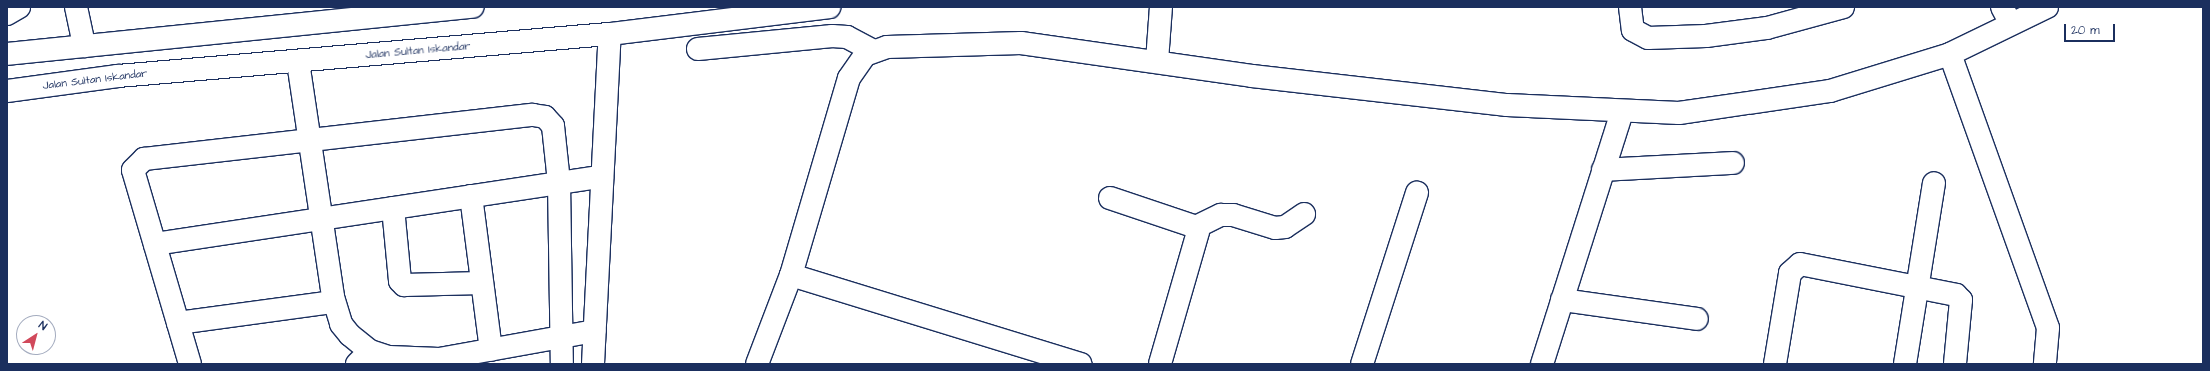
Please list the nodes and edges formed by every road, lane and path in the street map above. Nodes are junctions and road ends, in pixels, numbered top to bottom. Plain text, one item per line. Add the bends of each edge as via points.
1 (19, 7) edge
2 (76, 7) edge
3 (473, 7) edge
4 (829, 7) edge
5 (1161, 7) edge
6 (1630, 7) edge
7 (1843, 7) edge
8 (2047, 7) edge
9 (7, 14) edge
10 (2007, 16) edge
11 (610, 34) junction
12 (84, 46) junction
13 (698, 49) dead end
14 (873, 51) junction
15 (7, 54) edge
16 (1950, 54) junction
17 (1157, 61) junction
18 (298, 62) junction
19 (7, 90) edge
20 (1622, 112) junction
21 (310, 142) junction
22 (1733, 164) dead end
23 (1603, 170) junction
24 (602, 176) junction
25 (559, 182) junction
26 (1934, 182) dead end
27 (1417, 193) dead end
28 (471, 196) junction
29 (1110, 198) dead end
30 (393, 208) junction
31 (1304, 214) dead end
32 (322, 218) junction
33 (1196, 227) junction
34 (155, 244) junction
35 (791, 275) junction
36 (482, 283) junction
37 (1916, 287) junction
38 (1562, 300) junction
39 (334, 302) junction
40 (1697, 319) dead end
41 (178, 323) junction
42 (594, 330) junction
43 (562, 336) junction
44 (491, 350) junction
45 (367, 360) edge
46 (440, 361) edge
47 (190, 364) edge
48 (562, 364) edge
49 (593, 364) edge
50 (757, 364) edge
51 (1081, 364) edge
52 (1160, 364) edge
53 (1362, 364) edge
54 (1542, 364) edge
55 (1775, 364) edge
56 (1905, 364) edge
57 (1955, 364) edge
58 (2045, 364) edge

1 - 9 street
2 - 12 street
3 - 12 street
4 - 11 street, Jalan Sultan Iskandar
5 - 17 street
6 - 7 street via 1633,30 1648,38 1706,36 1767,28
8 - 10 street
10 - 16 street
11 - 18 street, Jalan Sultan Iskandar
11 - 24 street
12 - 15 street
13 - 14 street via 832,36 856,40
14 - 17 street via 911,44 1021,42
14 - 35 street via 865,55 849,78
16 - 20 street via 1830,91 1679,113
16 - 58 street via 2048,328
17 - 20 street via 1252,76 1507,105
18 - 19 street, Jalan Sultan Iskandar via 118,76
18 - 21 street
20 - 23 street
21 - 25 street via 533,115 545,117 553,126
21 - 32 street
21 - 34 street via 144,159 133,170
22 - 23 street
23 - 38 street
24 - 25 street
24 - 42 street
25 - 28 street
25 - 43 street
26 - 37 street
27 - 53 street
28 - 30 street
28 - 36 street
29 - 33 street
30 - 32 street
30 - 36 street via 400,281 404,286
31 - 33 street via 1285,226 1275,228 1233,215 1221,215
32 - 34 street
32 - 39 street
33 - 52 street via 1198,232
34 - 41 street
35 - 50 street
35 - 51 street
36 - 44 street
37 - 55 street via 1800,264 1794,267 1790,273
37 - 56 street
37 - 57 street via 1956,295 1961,300
38 - 40 street
38 - 54 street
39 - 41 street
39 - 45 street via 341,324
41 - 47 street
42 - 43 street
42 - 49 street
43 - 44 street
43 - 48 street
44 - 46 street
45 - 46 street via 390,358

